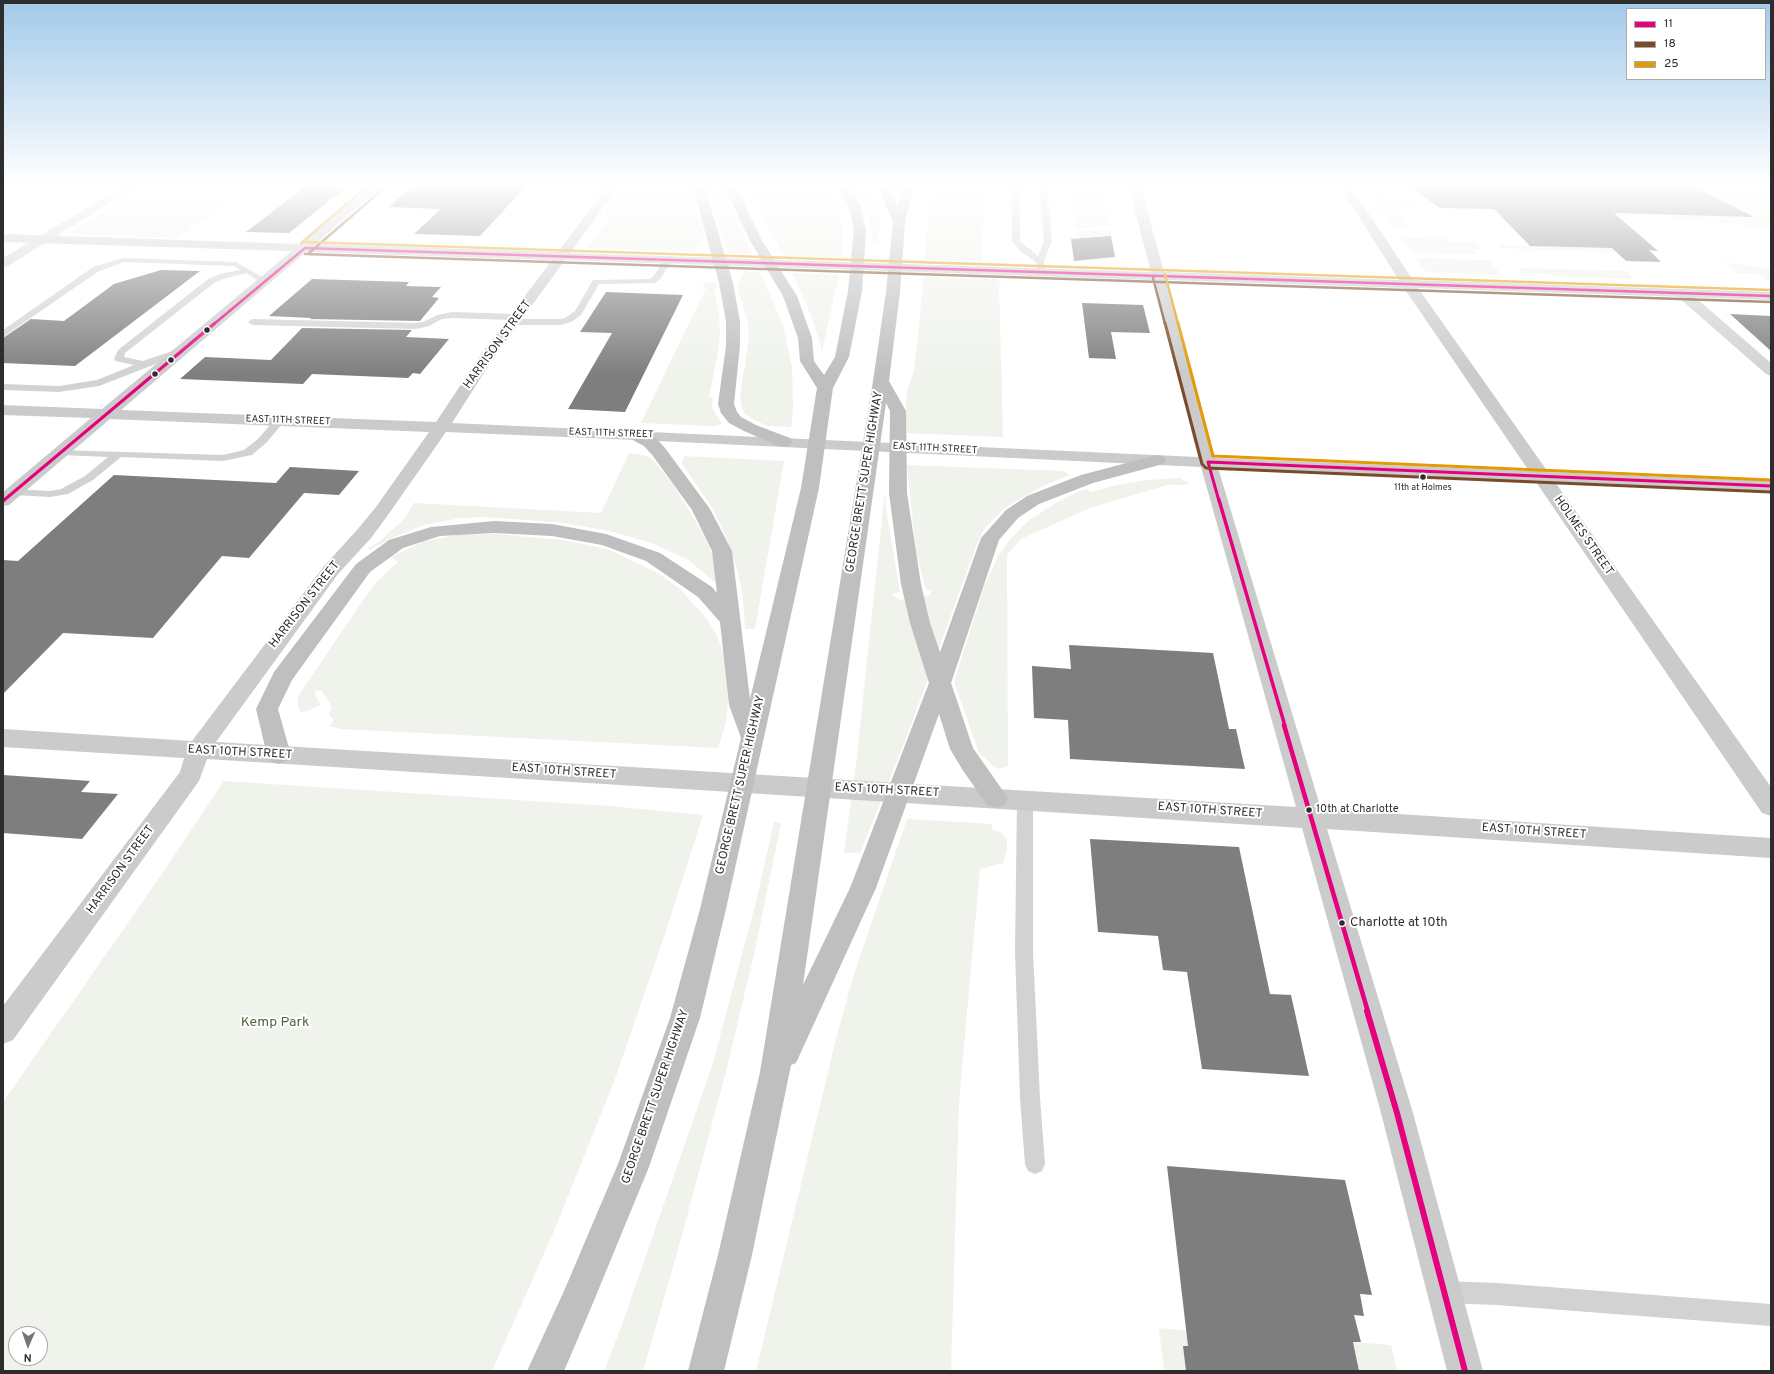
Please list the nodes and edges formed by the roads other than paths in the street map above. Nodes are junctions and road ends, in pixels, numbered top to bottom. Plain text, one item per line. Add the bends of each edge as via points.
1 (28, 248) edge
2 (305, 248) edge
3 (309, 248) edge
4 (568, 248) edge
5 (716, 248) edge
6 (761, 248) edge
7 (859, 248) edge
8 (897, 248) edge
9 (1022, 248) edge
10 (1046, 248) edge
11 (1152, 248) edge
12 (1384, 248) edge
13 (562, 256) junction
14 (668, 260) junction
15 (3, 263) edge
16 (1041, 266) junction
17 (246, 271) junction
18 (1160, 276) junction
19 (265, 281) junction
20 (1408, 285) junction
21 (1683, 294) junction
22 (1771, 296) edge
23 (516, 319) junction
24 (252, 322) dead end
25 (3, 334) edge
26 (181, 352) junction
27 (144, 364) junction
28 (1771, 371) edge
29 (881, 381) junction
30 (3, 387) edge
31 (825, 388) junction
32 (3, 410) edge
33 (105, 415) junction
34 (279, 421) junction
35 (439, 428) junction
36 (637, 435) junction
37 (784, 442) junction
38 (61, 452) junction
39 (117, 454) junction
40 (1157, 460) junction
41 (1208, 462) junction
42 (1542, 477) junction
43 (1771, 486) edge
44 (8, 496) edge
45 (730, 620) junction
46 (752, 737) junction
47 (3, 738) edge
48 (198, 750) junction
49 (279, 755) junction
50 (996, 798) junction
51 (1025, 800) junction
52 (1771, 806) edge
53 (1311, 818) junction
54 (1771, 848) edge
55 (3, 1030) edge
56 (775, 1072) junction
57 (1035, 1164) dead end
58 (1444, 1292) junction
59 (1771, 1315) edge
60 (545, 1371) edge
61 (706, 1371) edge
62 (1465, 1371) edge

1 - 15 street
2 - 19 main road
3 - 13 main road
4 - 13 main road, HARRISON STREET
5 - 37 highway via 726,283 733,328 726,395 727,409 735,420
6 - 31 highway via 790,296 805,338 807,361
7 - 31 highway, GEORGE BRETT SUPER HIGHWAY via 855,291 842,357
8 - 29 highway, GEORGE BRETT SUPER HIGHWAY
9 - 16 lane
10 - 16 lane
11 - 18 main road
12 - 20 main road, HOLMES STREET
13 - 14 main road
13 - 23 main road, HARRISON STREET
14 - 16 main road
14 - 23 lane via 652,281 596,282 578,313 568,320 560,322
16 - 18 main road
17 - 19 lane
17 - 25 lane via 236,264 122,260 96,270
17 - 27 lane via 211,281 121,352 120,359
18 - 20 main road
18 - 41 main road
19 - 26 main road
20 - 21 main road
20 - 42 main road, HOLMES STREET
21 - 22 main road
21 - 28 street
23 - 24 lane via 452,315 416,326
23 - 35 main road, HARRISON STREET via 485,359
26 - 27 lane
26 - 33 main road
27 - 30 lane via 99,383 59,389
29 - 50 highway via 898,411 898,493 911,584 920,623 962,749
29 - 56 highway, GEORGE BRETT SUPER HIGHWAY
31 - 46 highway, GEORGE BRETT SUPER HIGHWAY via 810,488
32 - 33 main road, EAST 11TH STREET
33 - 34 main road, EAST 11TH STREET
33 - 38 main road
34 - 35 main road, EAST 11TH STREET
34 - 39 lane via 264,440 248,453 223,458
35 - 36 main road, EAST 11TH STREET
35 - 48 main road, HARRISON STREET via 382,511 331,570
36 - 37 main road, EAST 11TH STREET
36 - 45 highway via 650,442 659,452 701,509 722,551
37 - 40 main road, EAST 11TH STREET
38 - 39 lane
38 - 44 main road
39 - 44 lane via 89,478 64,492
40 - 41 main road, EAST 11TH STREET
40 - 56 highway via 1087,479 1033,500 1012,514 990,538 952,650 863,888
41 - 42 main road, EAST 11TH STREET
41 - 53 main road
42 - 43 main road, EAST 11TH STREET
42 - 52 main road, HOLMES STREET
45 - 46 highway via 740,705
45 - 49 highway via 705,592 653,557 606,540 552,530 494,527 438,530 396,544 363,568 282,677 267,709
46 - 60 highway, GEORGE BRETT SUPER HIGHWAY via 685,1018 632,1167
47 - 48 main road, EAST 10TH STREET
48 - 49 main road, EAST 10TH STREET
48 - 55 main road, HARRISON STREET via 191,775
49 - 50 main road, EAST 10TH STREET
50 - 51 main road, EAST 10TH STREET
51 - 53 main road, EAST 10TH STREET
51 - 57 lane via 1024,960 1029,1090
53 - 54 main road, EAST 10TH STREET
53 - 58 main road via 1397,1113
56 - 61 highway, GEORGE BRETT SUPER HIGHWAY via 735,1255
58 - 59 lane via 1505,1294
58 - 62 main road

